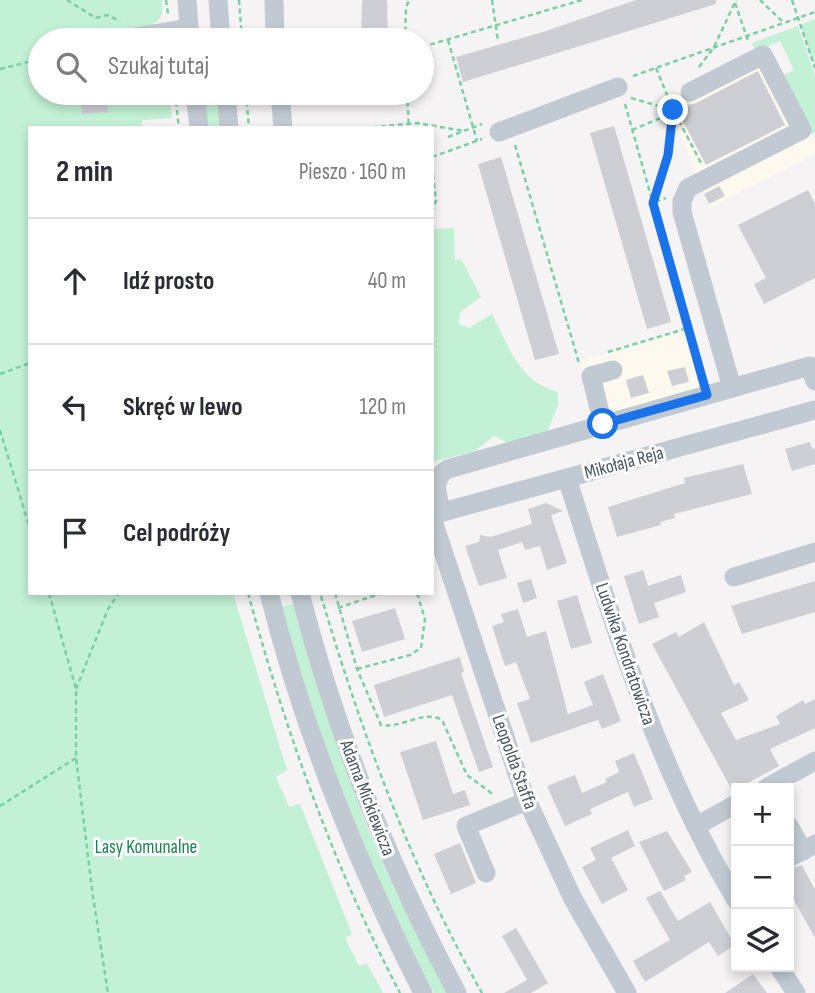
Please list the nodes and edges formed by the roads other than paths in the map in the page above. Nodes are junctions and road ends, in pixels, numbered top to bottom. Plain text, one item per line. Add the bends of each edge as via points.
1 (274, 0) edge
2 (218, 6) edge
3 (189, 21) edge
4 (164, 28) edge
5 (220, 28) edge
6 (275, 28) edge
7 (618, 88) road end
8 (690, 92) dead end
9 (196, 105) edge
10 (227, 105) edge
11 (281, 105) edge
12 (199, 126) edge
13 (229, 126) edge
14 (283, 126) edge
15 (504, 130) road end
16 (607, 361) road end
17 (815, 381) edge
18 (732, 388) junction
19 (815, 410) edge
20 (603, 424) junction
21 (566, 478) junction
22 (435, 515) edge
23 (815, 551) edge
24 (734, 577) dead end
25 (270, 595) edge
26 (301, 595) edge
27 (815, 761) edge
28 (776, 783) edge
29 (527, 801) junction
30 (731, 807) edge
31 (696, 826) junction
32 (486, 873) dead end
33 (731, 887) edge
34 (782, 972) edge
35 (423, 993) edge
36 (457, 993) edge
37 (627, 993) edge
38 (796, 993) edge

1 - 6 street
2 - 3 street
2 - 5 street
3 - 4 street
7 - 15 street
8 - 18 street via 763,55 802,130 688,188 683,195 682,212
9 - 12 street
10 - 13 street
11 - 14 street
16 - 20 street via 590,366
17 - 18 street, Leopolda Staffa via 810,366
18 - 20 street, Leopolda Staffa
19 - 21 street, Mikołaja Reja
20 - 22 street, Leopolda Staffa via 447,469 436,484
21 - 22 street, Mikołaja Reja
21 - 31 street, Ludwika Kondratowicza via 630,673
22 - 29 street, Leopolda Staffa
23 - 24 street
25 - 35 street, Adama Mickiewicza via 335,800
26 - 36 street, Adama Mickiewicza via 329,695 374,820
27 - 28 street
29 - 32 street via 466,826
29 - 37 street, Leopolda Staffa via 569,890
30 - 31 street
31 - 33 street, Ludwika Kondratowicza
34 - 38 street

